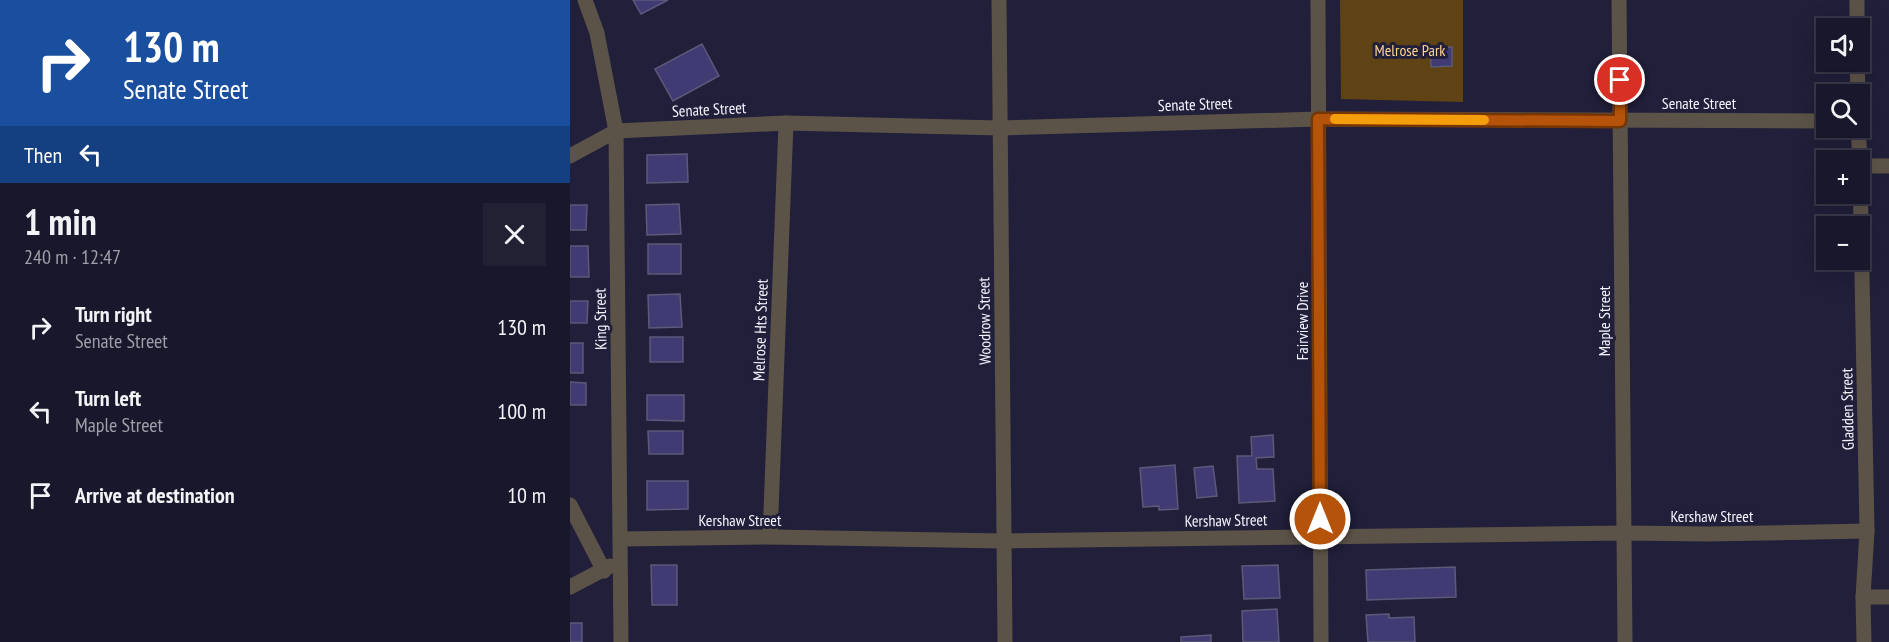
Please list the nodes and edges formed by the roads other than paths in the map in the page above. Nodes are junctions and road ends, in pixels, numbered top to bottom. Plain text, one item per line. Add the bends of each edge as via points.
1 (585, 0) edge
2 (999, 0) edge
3 (1318, 0) edge
4 (1619, 0) edge
5 (1857, 0) edge
6 (1857, 18) edge
7 (1318, 119) junction
8 (1620, 121) junction
9 (1816, 121) edge
10 (786, 123) junction
11 (1000, 128) junction
12 (616, 131) junction
13 (570, 156) edge
14 (1870, 166) edge
15 (1889, 166) edge
16 (1861, 204) edge
17 (570, 505) edge
18 (1867, 531) junction
19 (1624, 533) junction
20 (770, 537) junction
21 (1320, 537) junction
22 (621, 539) junction
23 (1004, 541) junction
24 (621, 558) junction
25 (604, 571) junction
26 (570, 587) edge
27 (1863, 597) junction
28 (1889, 597) edge
29 (621, 642) edge
30 (1005, 642) edge
31 (1321, 642) edge
32 (1625, 642) edge
33 (1864, 642) edge

1 - 12 street, King Street via 597,33
2 - 11 street, Woodrow Street
3 - 7 street, Fairview Drive
4 - 8 street, Maple Street
5 - 6 street
7 - 8 street, Senate Street
7 - 11 street, Senate Street
7 - 21 street, Fairview Drive
8 - 9 street, Senate Street
8 - 19 street, Maple Street
10 - 11 street, Senate Street
10 - 12 street, Senate Street
10 - 20 street, Melrose Hts Street
11 - 23 street, Woodrow Street
12 - 13 street, Senate Street
12 - 22 street, King Street
14 - 15 street
16 - 18 street, Gladden Street
17 - 25 street
18 - 19 street, Kershaw Street
18 - 27 street, Gladden Street
19 - 21 street, Kershaw Street
19 - 32 street, Maple Street
20 - 22 street, Kershaw Street
20 - 23 street, Kershaw Street
21 - 23 street, Kershaw Street
21 - 31 street, Fairview Drive
22 - 24 street, King Street
23 - 30 street, Woodrow Street
24 - 25 street
24 - 29 street, King Street
25 - 26 street
27 - 28 street
27 - 33 street, Gladden Street

